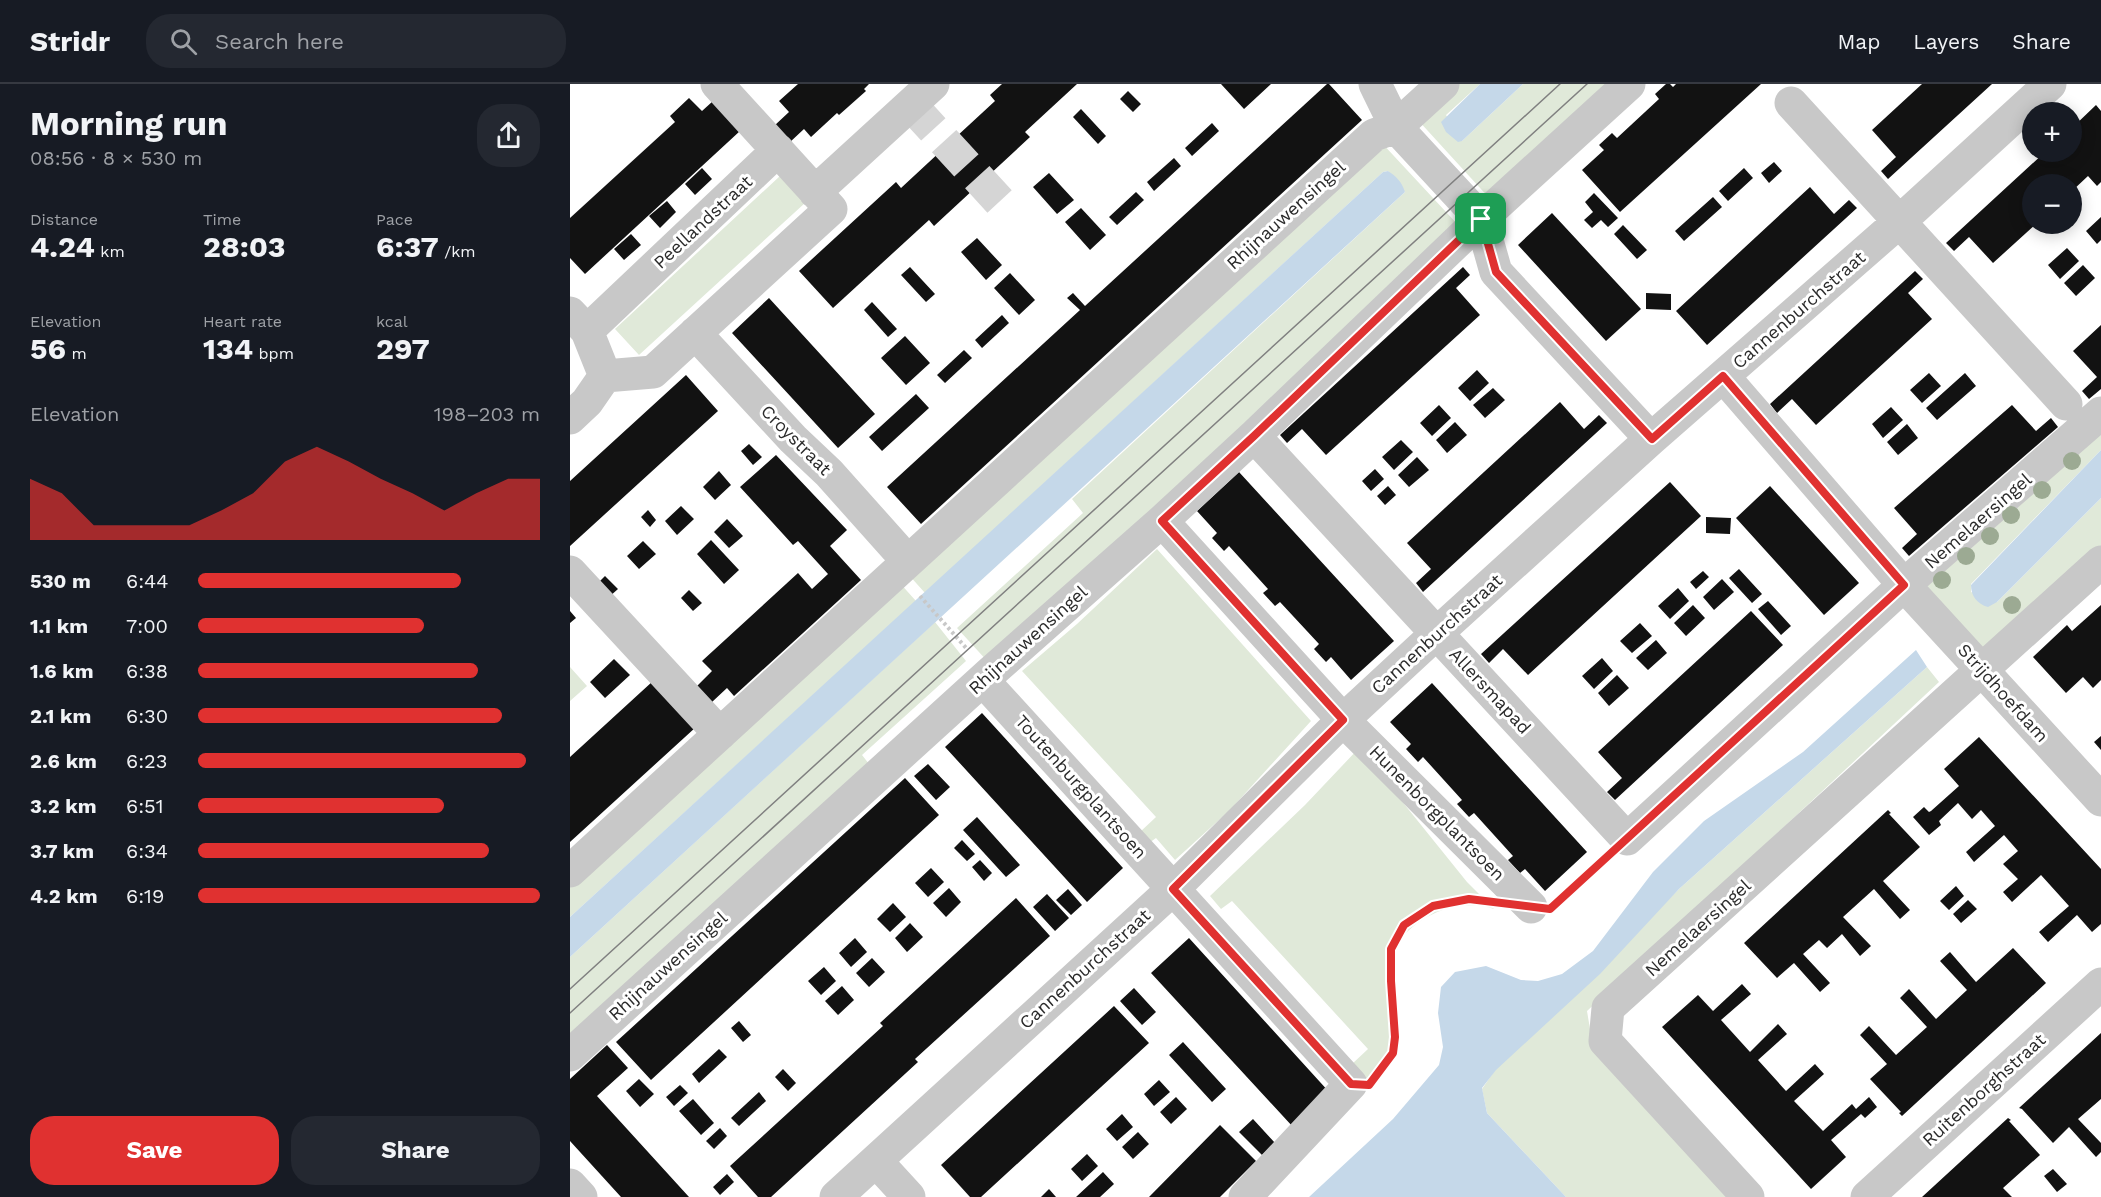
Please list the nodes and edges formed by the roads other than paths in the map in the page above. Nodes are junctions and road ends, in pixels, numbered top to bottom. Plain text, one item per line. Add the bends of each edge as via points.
1 (717, 84) edge
2 (933, 84) edge
3 (1375, 84) edge
4 (1443, 84) edge
5 (1629, 84) edge
6 (2050, 84) edge
7 (1791, 103) dead end
8 (1396, 127) junction
9 (778, 150) junction
10 (815, 192) junction
11 (1481, 219) junction
12 (1899, 222) junction
13 (578, 322) edge
14 (695, 333) junction
15 (605, 376) junction
16 (1723, 376) junction
17 (2066, 404) dead end
18 (2101, 413) edge
19 (570, 418) edge
20 (1254, 436) junction
21 (1652, 439) junction
22 (1162, 521) junction
23 (896, 548) dead end
24 (2101, 562) edge
25 (570, 572) edge
26 (1904, 585) junction
27 (1437, 633) junction
28 (1982, 671) junction
29 (988, 686) dead end
30 (1343, 720) junction
31 (720, 734) junction
32 (2101, 800) edge
33 (1627, 840) joint
34 (570, 871) edge
35 (1173, 889) junction
36 (1531, 907) road end
37 (2101, 984) edge
38 (570, 1055) edge
39 (876, 1161) junction
40 (570, 1185) edge
41 (581, 1197) edge
42 (836, 1197) edge
43 (909, 1197) edge
44 (1245, 1197) edge
45 (1748, 1197) edge
46 (1867, 1197) edge

1 - 9 street
2 - 10 street
3 - 8 street
4 - 8 street, Rhijnauwensingel
5 - 11 street, Rhijnauwensingel
6 - 12 street, Cannenburchstraat
7 - 12 street
8 - 11 street
8 - 31 street, Rhijnauwensingel via 1374,135
9 - 10 street
9 - 13 street, Peellandstraat
10 - 14 street via 831,209
11 - 20 street, Rhijnauwensingel
11 - 21 street via 1496,272
12 - 16 street, Cannenburchstraat
12 - 17 street
13 - 15 street
14 - 15 street via 653,372
14 - 23 street, Croystraat
15 - 19 street
16 - 21 street, Cannenburchstraat
16 - 26 street, Strijdhoefdam
18 - 26 street, Nemelaersingel
20 - 22 street, Rhijnauwensingel
20 - 27 street, Allersmapad
21 - 27 street, Cannenburchstraat
22 - 30 street
22 - 38 street, Rhijnauwensingel
24 - 28 street, Nemelaersingel
25 - 31 street
26 - 28 street, Strijdhoefdam
26 - 33 street, Nemelaersingel
27 - 30 street, Cannenburchstraat
27 - 33 street, Allersmapad
28 - 32 street, Strijdhoefdam
28 - 45 street, Nemelaersingel via 1608,1008 1605,1041
29 - 35 street, Toutenburgplantsoen
30 - 35 street, Cannenburchstraat
30 - 36 street, Hunenborgplantsoen
31 - 34 street, Rhijnauwensingel
35 - 39 street, Cannenburchstraat
35 - 44 street via 1351,1084
37 - 46 street, Ruitenborghstraat
39 - 42 street, Cannenburchstraat
39 - 43 street
40 - 41 street

